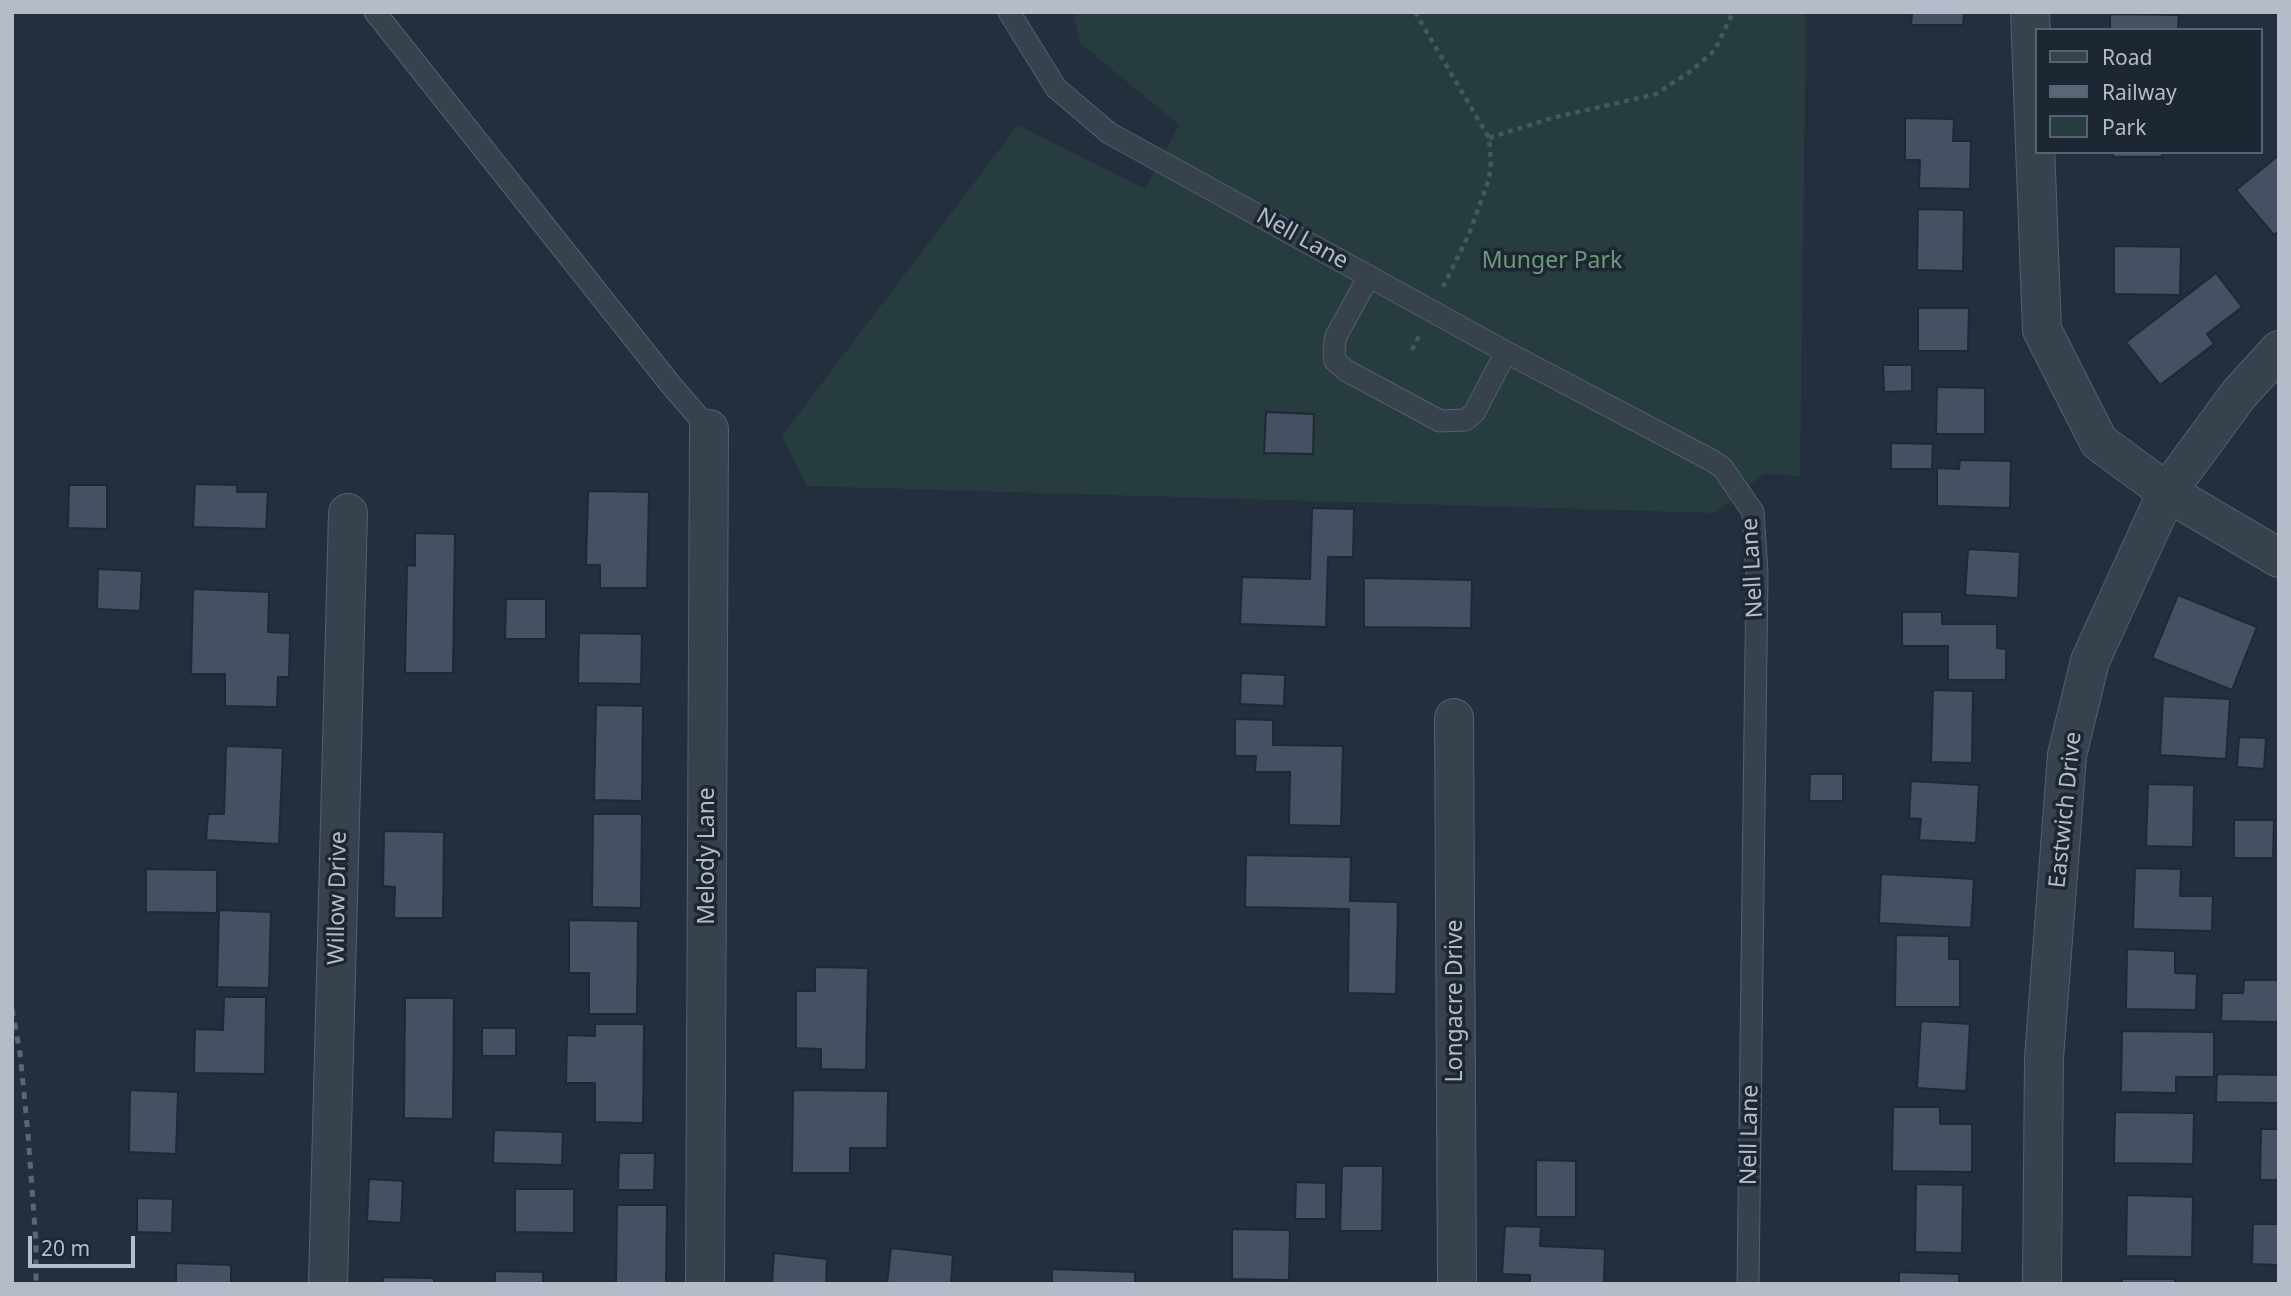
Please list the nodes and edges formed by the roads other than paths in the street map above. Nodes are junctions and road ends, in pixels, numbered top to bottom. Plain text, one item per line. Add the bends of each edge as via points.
1 (375, 12) edge
2 (1009, 12) edge
3 (2030, 12) edge
4 (1369, 276) junction
5 (2279, 350) edge
6 (1506, 352) junction
7 (709, 429) joint
8 (2167, 492) junction
9 (348, 513) dead end
10 (2279, 558) edge
11 (1454, 718) dead end
12 (328, 1284) edge
13 (705, 1284) edge
14 (1457, 1284) edge
15 (1748, 1284) edge
16 (2042, 1284) edge

1 - 7 lane
2 - 4 lane, Nell Lane via 1056,88 1110,133
3 - 8 street via 2042,330 2099,442
4 - 6 lane, Nell Lane
4 - 6 lane via 1336,336 1335,361 1348,371 1440,421 1465,420 1474,413
5 - 8 street, Eastwich Drive via 2239,394
6 - 15 lane, Nell Lane via 1722,467 1753,512 1757,572
7 - 13 street, Melody Lane
8 - 10 street
8 - 16 street, Eastwich Drive via 2090,661 2067,755 2044,1058
9 - 12 street, Willow Drive
11 - 14 street, Longacre Drive

